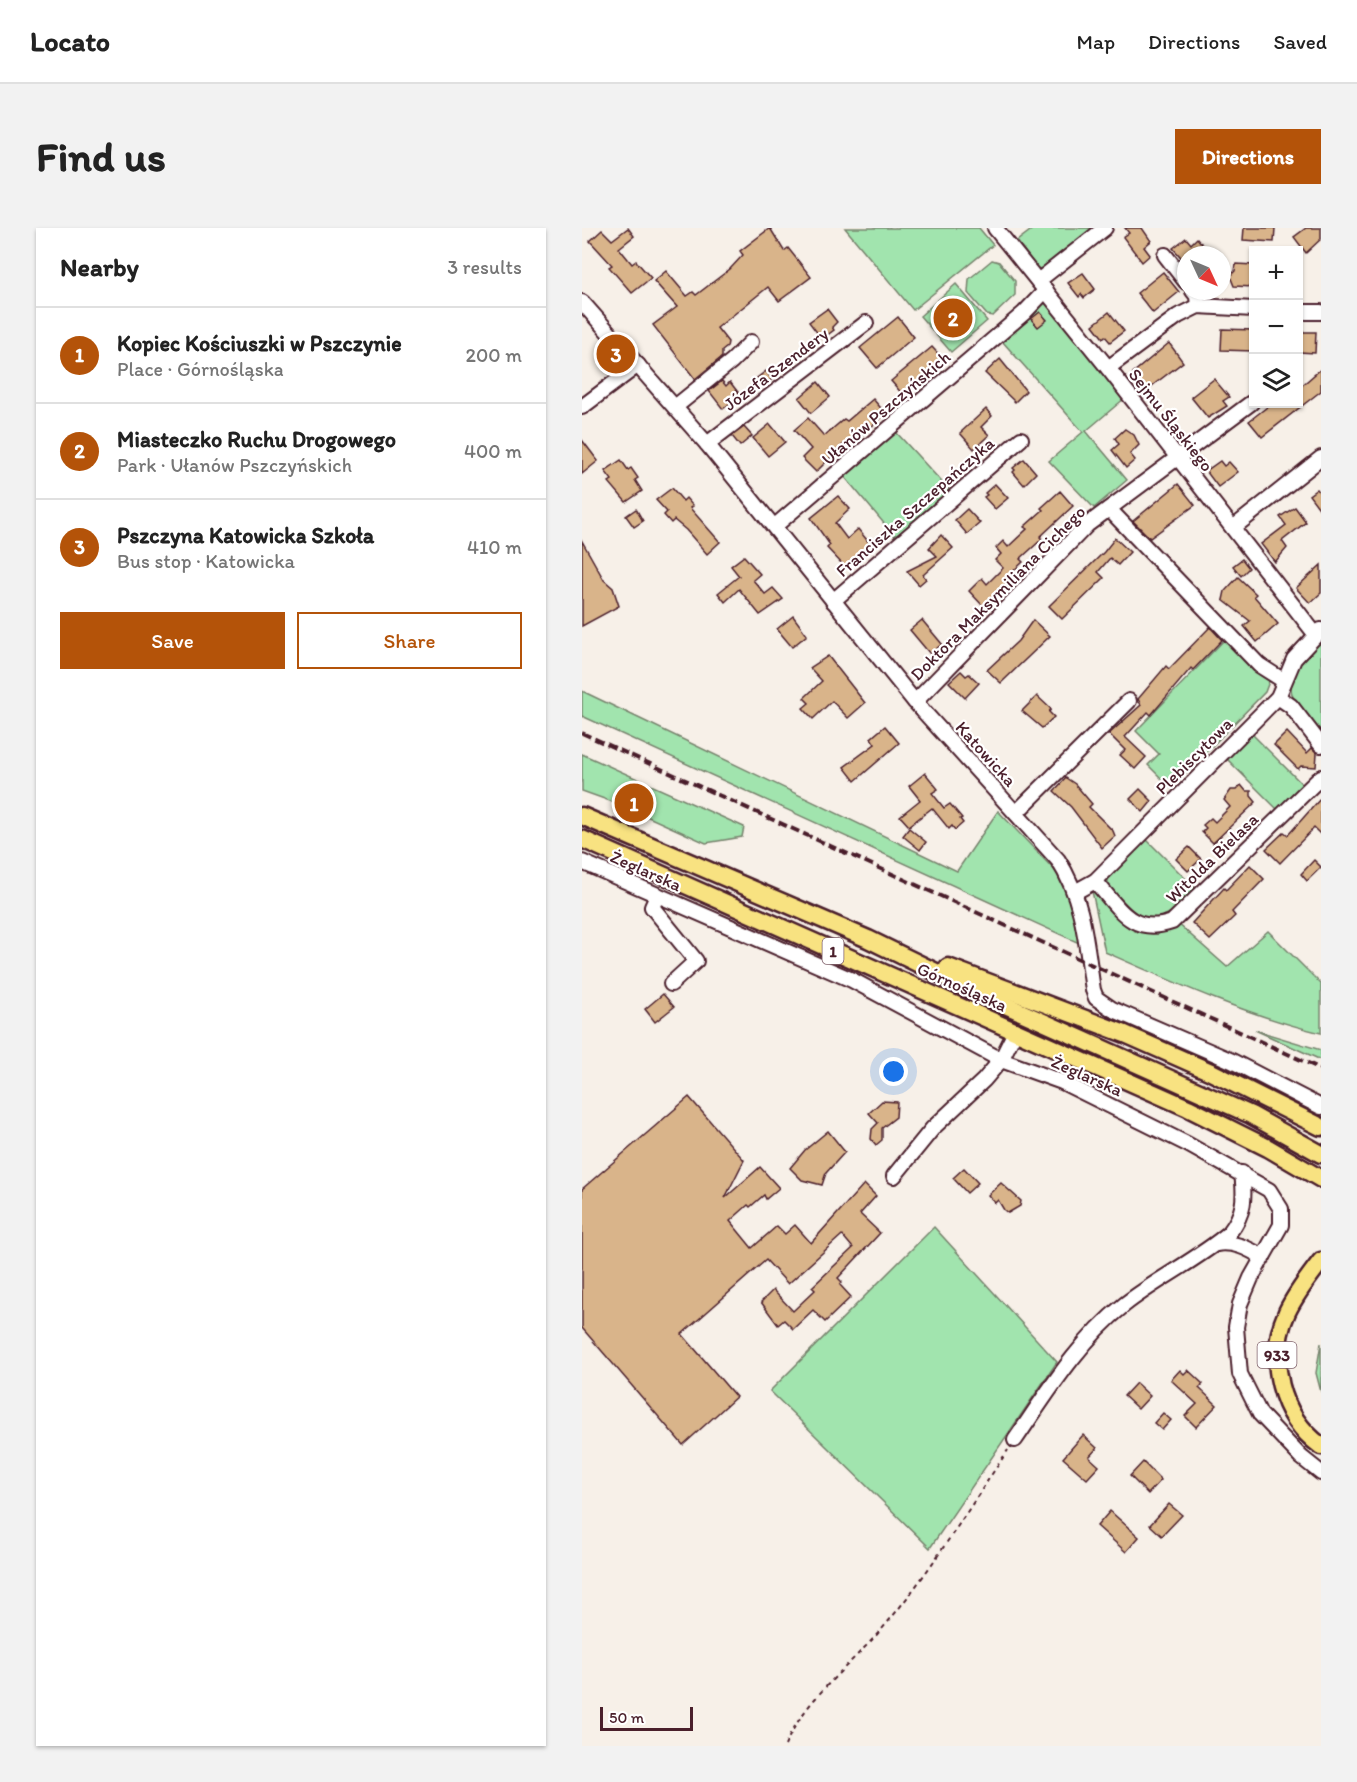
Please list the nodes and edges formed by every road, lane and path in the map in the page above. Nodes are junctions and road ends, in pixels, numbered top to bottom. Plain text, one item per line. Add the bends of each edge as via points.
1 (995, 228) edge
2 (1106, 228) edge
3 (1165, 255) dead end
4 (1177, 270) edge
5 (1042, 286) junction
6 (1197, 300) edge
7 (582, 302) edge
8 (1198, 306) junction
9 (1249, 309) edge
10 (1303, 312) edge
11 (1321, 312) edge
12 (866, 323) dead end
13 (751, 342) dead end
14 (639, 365) junction
15 (1108, 368) junction
16 (1249, 405) edge
17 (582, 407) edge
18 (675, 407) junction
19 (1021, 439) dead end
20 (707, 444) junction
21 (1321, 458) edge
22 (1178, 459) junction
23 (1109, 509) junction
24 (775, 526) junction
25 (1233, 528) junction
26 (833, 601) junction
27 (1318, 632) edge
28 (1284, 681) junction
29 (1278, 697) junction
30 (1129, 701) dead end
31 (915, 702) junction
32 (1321, 745) edge
33 (1321, 777) edge
34 (1016, 813) junction
35 (582, 816) edge
36 (582, 839) edge
37 (582, 862) edge
38 (1095, 881) junction
39 (1075, 892) junction
40 (657, 896) junction
41 (868, 939) junction
42 (671, 984) dead end
43 (1016, 1032) junction
44 (1001, 1060) junction
45 (1321, 1107) edge
46 (1321, 1127) edge
47 (1321, 1154) edge
48 (1242, 1173) junction
49 (894, 1176) dead end
50 (1321, 1179) edge
51 (1216, 1244) junction
52 (1263, 1257) junction
53 (1321, 1261) edge
54 (1015, 1440) joint
55 (1321, 1446) edge
56 (1321, 1473) edge
57 (785, 1746) edge

1 - 5 street, Sejmu Śląskiego
2 - 5 street, Ułanów Pszczyńskich
3 - 4 street
5 - 15 street, Sejmu Śląskiego
5 - 24 street, Ułanów Pszczyńskich via 1024,313
6 - 8 street
7 - 14 street, Katowicka
8 - 9 street
8 - 15 street via 1178,316
10 - 11 street
12 - 20 street, Józefa Szendery
13 - 18 street
14 - 17 street
14 - 18 street, Katowicka
15 - 22 street, Sejmu Śląskiego
16 - 22 street, Doktora Maksymiliana Cichego
18 - 20 street, Katowicka
19 - 26 street, Franciszka Szczepańczyka
20 - 24 street, Katowicka
21 - 25 street
22 - 23 street, Doktora Maksymiliana Cichego
22 - 25 street, Sejmu Śląskiego
23 - 28 street via 1259,665
23 - 31 street, Doktora Maksymiliana Cichego via 1087,525
24 - 26 street, Katowicka
25 - 27 street, Sejmu Śląskiego
26 - 31 street, Katowicka
27 - 28 street, Plebiscytowa via 1294,659
28 - 29 street, Plebiscytowa
29 - 32 street via 1291,706
29 - 38 street, Plebiscytowa
30 - 34 street
31 - 34 street, Katowicka
33 - 38 street, Witolda Bielasa via 1172,922 1156,928 1133,923
34 - 39 street, Katowicka via 1058,861
35 - 41 main road, Górnośląska / 1
36 - 43 main road, Górnośląska / 1
37 - 40 street, Żeglarska
38 - 39 street, Plebiscytowa
39 - 45 street, Katowicka via 1093,990 1101,1002 1233,1061
40 - 42 street via 652,907 696,961
40 - 44 street, Żeglarska via 852,980
41 - 46 main road via 1125,1034
41 - 47 main road, Górnośląska / 1 via 1251,1115
43 - 44 street
43 - 50 main road, Górnośląska / 1 via 1228,1127
44 - 48 street, Żeglarska via 1062,1082
44 - 49 street via 933,1128
48 - 51 street via 1242,1212 1229,1233
48 - 52 street, Żeglarska via 1269,1190 1281,1209 1281,1225
51 - 52 street via 1244,1246
51 - 54 street via 1101,1325 1062,1372
52 - 56 street, Żeglarska via 1239,1304 1236,1327 1240,1374 1260,1414
53 - 55 main road, 933 via 1287,1312 1277,1354 1279,1379 1289,1409
54 - 57 path via 910,1595 800,1717

